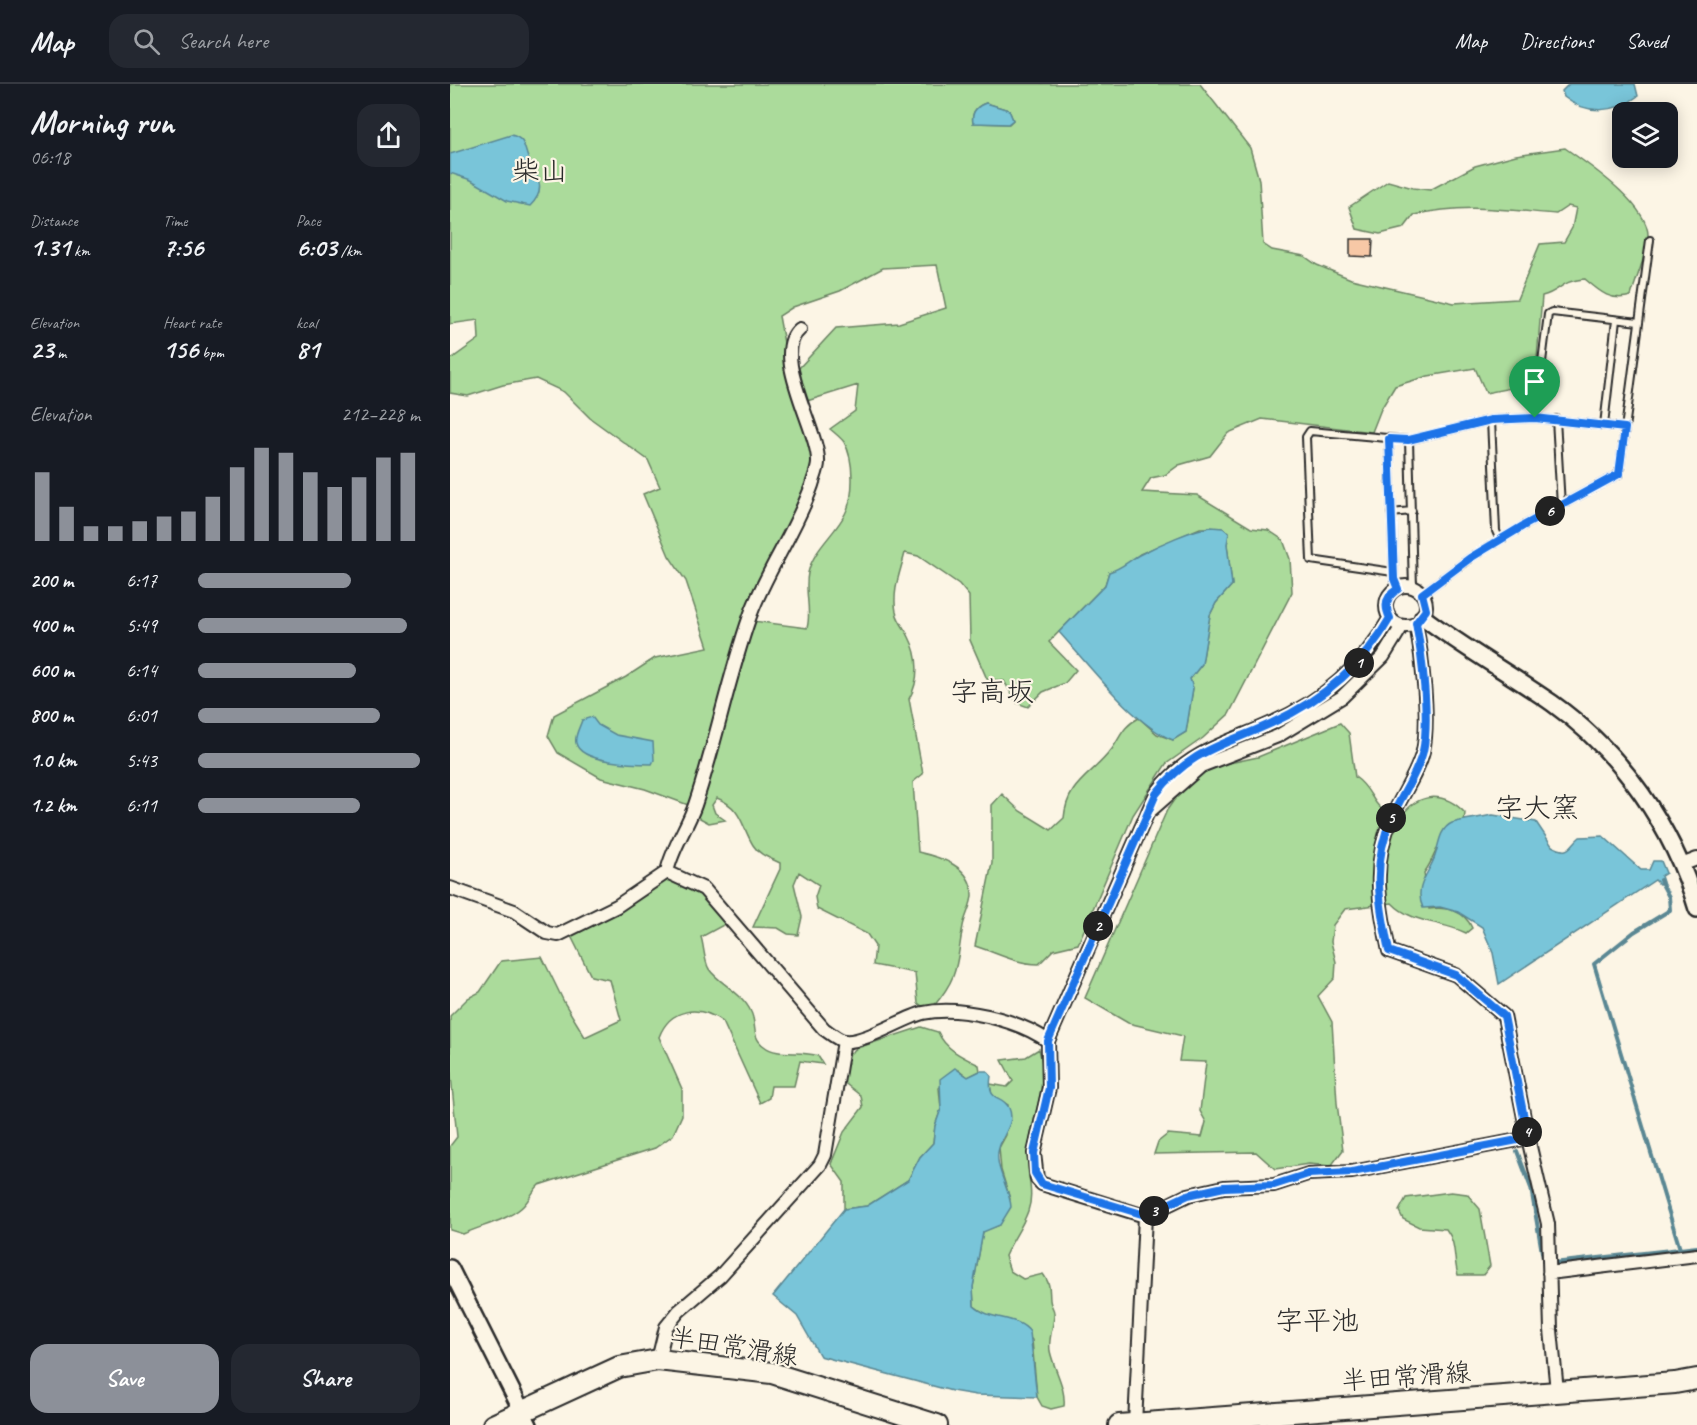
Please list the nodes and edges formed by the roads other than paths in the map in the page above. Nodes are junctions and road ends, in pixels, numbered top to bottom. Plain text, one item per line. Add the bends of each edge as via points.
1 (1650, 240) dead end
2 (1616, 320) junction
3 (1639, 322) junction
4 (800, 329) dead end
5 (1535, 418) junction
6 (1556, 419) junction
7 (1491, 420) junction
8 (1604, 425) junction
9 (1625, 428) junction
10 (1389, 439) junction
11 (1408, 440) junction
12 (1561, 506) junction
13 (1412, 511) junction
14 (1391, 513) junction
15 (1500, 540) junction
16 (1394, 572) junction
17 (1398, 589) junction
18 (1417, 591) junction
19 (1390, 618) junction
20 (1419, 620) junction
21 (1402, 626) junction
22 (1372, 649) junction
23 (1383, 657) junction
24 (1282, 718) junction
25 (1289, 730) junction
26 (1238, 737) junction
27 (1242, 750) junction
28 (1148, 812) junction
29 (1697, 859) edge
30 (1681, 865) junction
31 (667, 872) junction
32 (450, 888) edge
33 (1697, 909) edge
34 (844, 1041) junction
35 (1048, 1041) junction
36 (1528, 1138) junction
37 (1145, 1215) junction
38 (1697, 1255) edge
39 (450, 1268) edge
40 (1549, 1273) junction
41 (658, 1360) junction
42 (1697, 1379) edge
43 (1557, 1391) junction
44 (525, 1418) edge
45 (1246, 1420) edge
46 (1127, 1424) edge
47 (493, 1425) edge
48 (937, 1425) edge

1 - 3 lane
2 - 3 lane
2 - 5 lane via 1548,314
2 - 8 lane
3 - 9 lane
4 - 31 street via 789,348 818,462 793,530 750,616 694,806
5 - 6 lane
5 - 7 lane
6 - 8 lane
6 - 12 lane
7 - 11 lane
7 - 15 lane via 1496,531
8 - 9 lane
9 - 12 lane via 1619,474
10 - 11 lane
10 - 14 lane
10 - 16 lane via 1317,430 1310,430 1306,437 1311,560
11 - 13 lane
12 - 15 lane
13 - 14 lane
13 - 18 lane
14 - 16 lane
15 - 18 lane
16 - 17 lane
17 - 18 street
17 - 19 street via 1387,599
18 - 20 street via 1426,604
19 - 21 street
19 - 22 street
20 - 21 street
20 - 30 street via 1552,703 1591,736 1645,798
20 - 36 street via 1425,732 1418,766 1392,816 1378,857 1389,951 1456,975 1504,1016
21 - 23 street
22 - 23 street
22 - 24 street via 1334,686
23 - 25 street via 1342,697
24 - 25 street
24 - 26 street
25 - 27 street
26 - 27 street
26 - 28 street via 1208,749 1184,765 1161,788
27 - 28 street via 1201,766
28 - 35 street
29 - 30 street
30 - 33 street
31 - 32 street via 617,906 558,935 547,933 514,911
31 - 34 street via 704,889 824,1029
34 - 35 street via 858,1040 923,1013 944,1011 968,1012 1002,1021 1035,1031
34 - 41 street via 825,1155 820,1165 720,1276 672,1319 666,1327
35 - 37 street via 1049,1088 1034,1153 1037,1179 1042,1184
36 - 37 street via 1352,1172 1308,1174 1274,1185 1224,1187 1188,1195
36 - 40 street via 1548,1224
37 - 46 street
38 - 40 street
39 - 44 street
40 - 43 street
41 - 44 main road, 半田常滑線 via 620,1367
41 - 48 main road, 半田常滑線 via 772,1373
42 - 43 main road, 半田常滑線
43 - 45 main road, 半田常滑線
44 - 47 main road, 半田常滑線
45 - 46 main road, 半田常滑線

